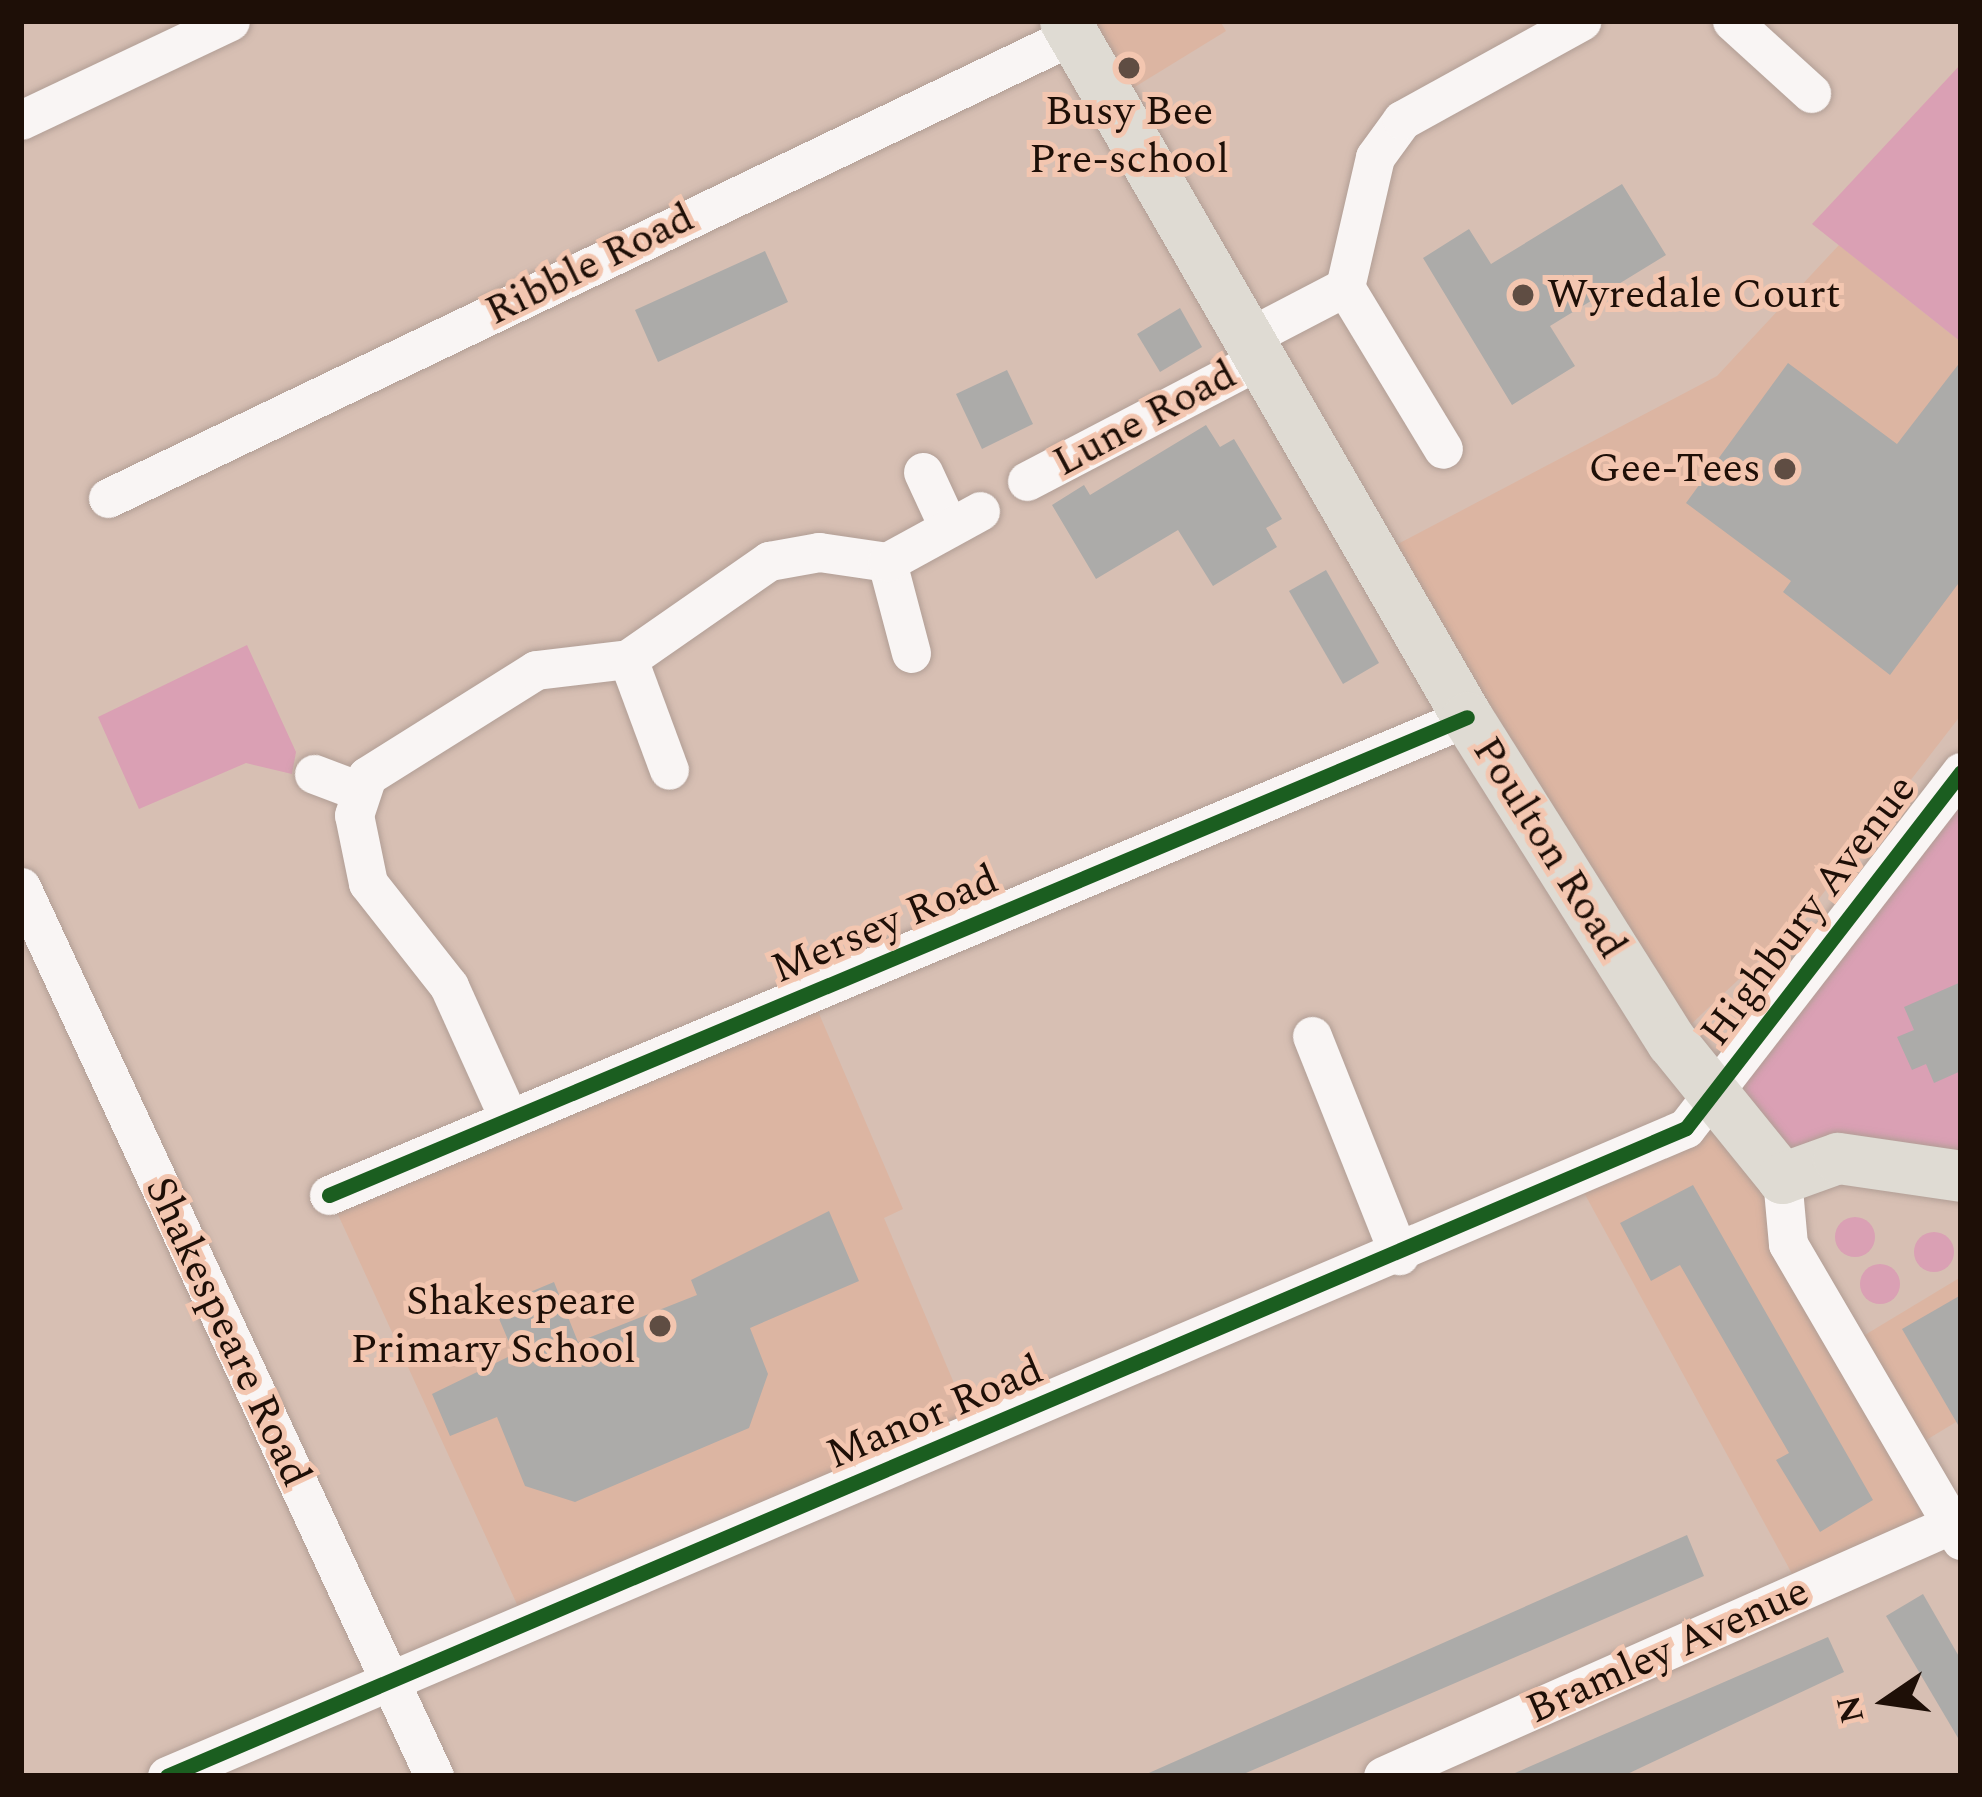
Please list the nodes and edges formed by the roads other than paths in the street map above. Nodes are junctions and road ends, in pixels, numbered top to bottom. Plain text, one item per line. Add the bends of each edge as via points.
1 (230, 21) edge
2 (1581, 21) edge
3 (1732, 21) edge
4 (1069, 28) edge
5 (1810, 93) dead end
6 (21, 120) edge
7 (1346, 287) junction
8 (1257, 347) junction
9 (1443, 448) dead end
10 (923, 472) dead end
11 (1027, 481) dead end
12 (108, 498) dead end
13 (887, 562) junction
14 (911, 653) dead end
15 (628, 659) junction
16 (1467, 717) junction
17 (669, 770) dead end
18 (1961, 772) edge
19 (314, 774) dead end
20 (359, 791) junction
21 (21, 887) edge
22 (1312, 1036) dead end
23 (1716, 1095) junction
24 (508, 1118) junction
25 (1961, 1176) edge
26 (1782, 1178) junction
27 (329, 1195) dead end
28 (1399, 1256) junction
29 (1956, 1532) edge
30 (390, 1682) junction
31 (167, 1776) edge
32 (434, 1776) edge
33 (1383, 1776) edge

1 - 6 street
2 - 7 street via 1402,120 1375,157
3 - 5 street
4 - 8 main road, Poulton Road
4 - 12 street, Ribble Road
7 - 8 street, Lune Road
7 - 9 street
8 - 11 street, Lune Road
8 - 16 main road, Poulton Road
10 - 13 street via 964,518
13 - 14 street
13 - 15 street via 819,552 769,560
15 - 17 street
15 - 20 street via 536,670 400,749
16 - 23 main road, Poulton Road via 1662,1029
16 - 24 street, Mersey Road
18 - 23 street, Highbury Avenue
19 - 20 street
20 - 24 street via 356,850 368,884 449,986
21 - 30 street, Shakespeare Road
22 - 28 street
23 - 26 main road, Poulton Road
23 - 28 street, Manor Road via 1686,1128
24 - 27 street, Mersey Road
25 - 26 main road via 1838,1158
26 - 29 street via 1788,1244
28 - 30 street, Manor Road
29 - 33 street, Bramley Avenue
30 - 31 street, Manor Road
30 - 32 street, Shakespeare Road

